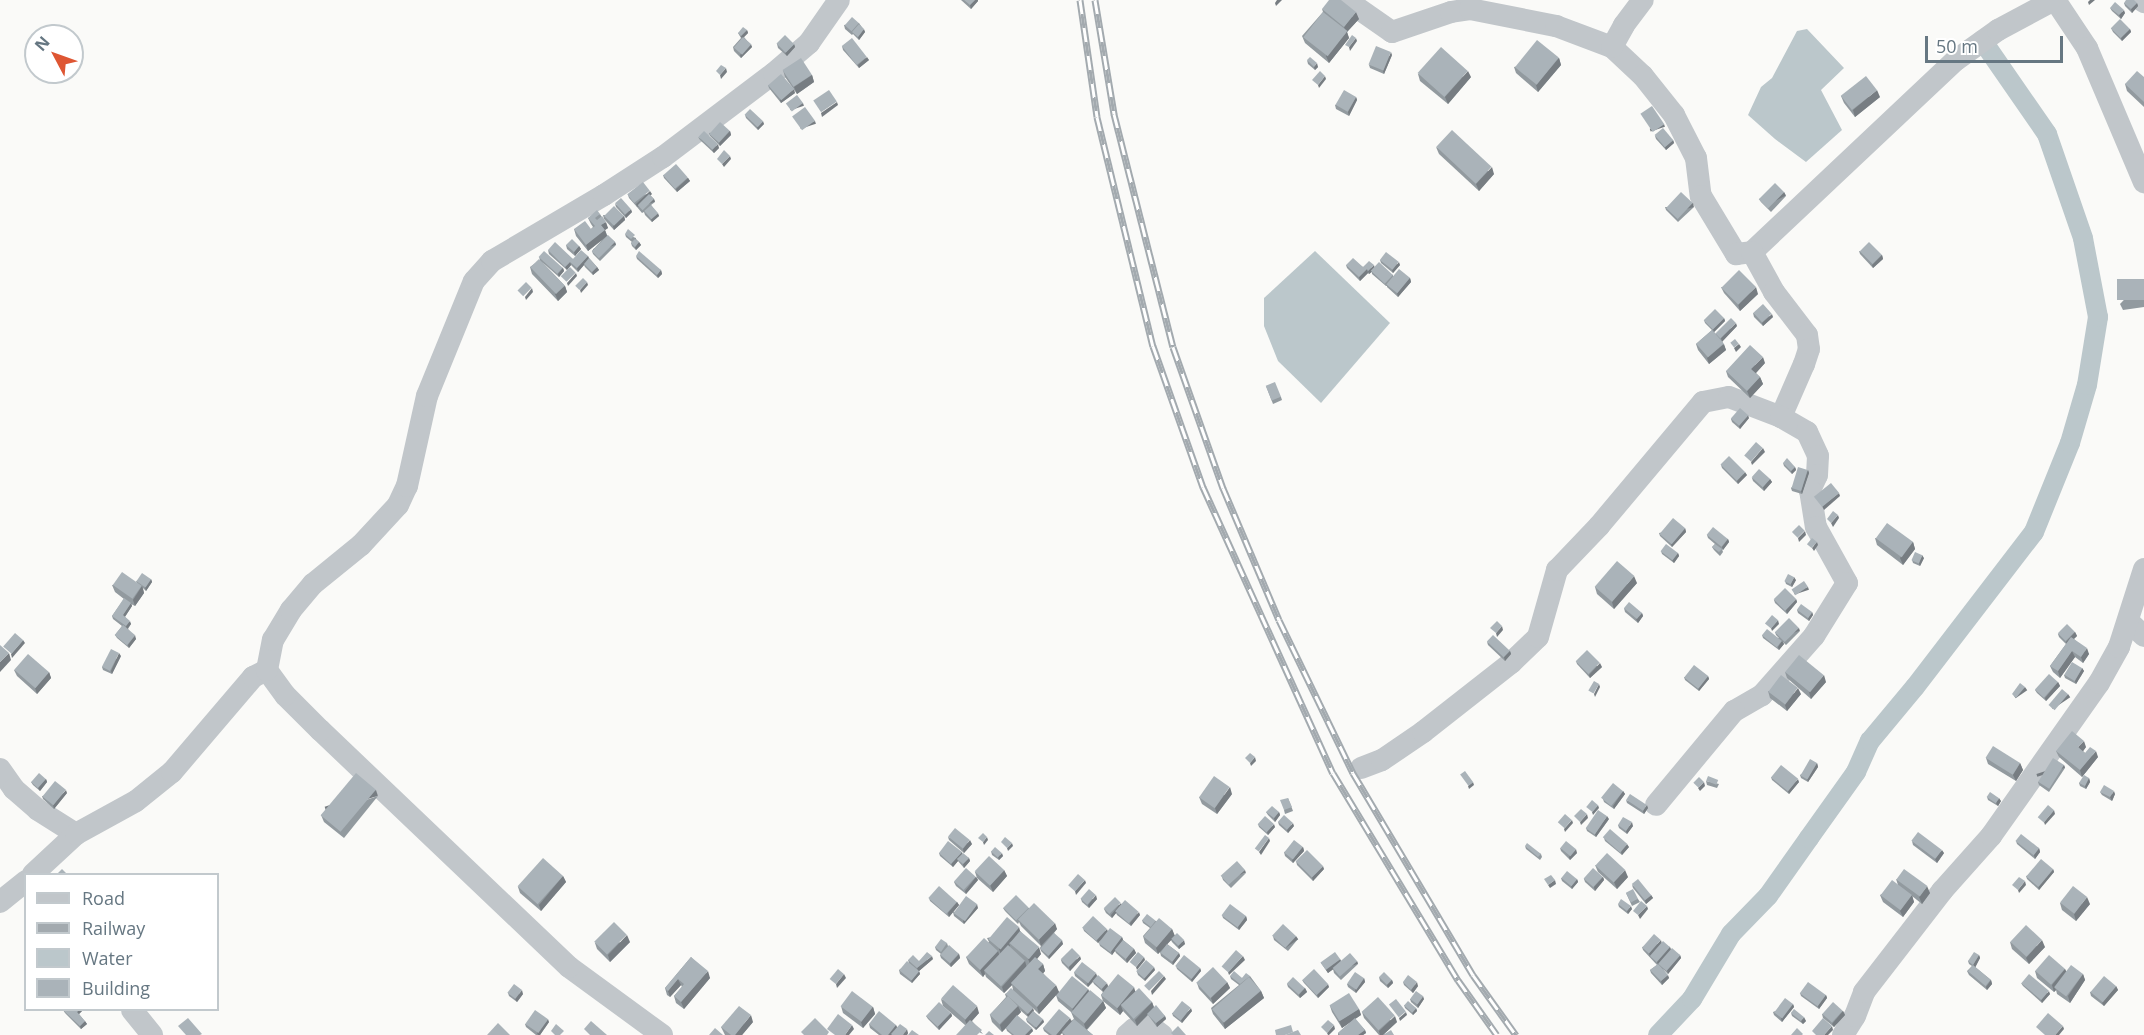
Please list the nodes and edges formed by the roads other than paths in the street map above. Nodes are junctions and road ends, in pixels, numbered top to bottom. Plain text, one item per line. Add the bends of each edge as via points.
1 (839, 0) edge
2 (1346, 0) edge
3 (1643, 0) edge
4 (2055, 0) edge
5 (1612, 47) junction
6 (2144, 182) edge
7 (1752, 252) junction
8 (1781, 417) junction
9 (2144, 569) edge
10 (2136, 628) edge
11 (267, 670) junction
12 (1361, 768) dead end
13 (0, 769) edge
14 (1656, 805) dead end
15 (76, 834) junction
16 (34, 873) edge
17 (24, 883) edge
18 (0, 902) edge
19 (133, 1011) edge
20 (152, 1035) edge
21 (662, 1035) edge
22 (1126, 1035) edge
23 (1161, 1035) edge
24 (1843, 1035) edge

1 - 11 street via 809,44 774,73 663,157 492,261 474,281 427,396 407,486 398,505 361,545 313,584 291,610 273,640
2 - 5 street via 1392,32 1470,9 1556,26
3 - 5 street
4 - 6 street via 2087,48
4 - 7 street via 1998,30 1956,60
5 - 7 street via 1643,76 1674,115 1696,158 1701,196 1724,238 1736,254
7 - 8 street via 1774,292 1807,335 1809,349
8 - 12 street via 1729,397 1703,402 1557,570 1538,637 1423,732 1382,760
8 - 14 street via 1807,432 1818,456 1817,475 1810,490 1816,527 1846,583 1814,636 1762,695 1734,711
9 - 10 street
10 - 24 street via 2119,647 2099,683 1992,836 1942,891 1864,992
11 - 15 street via 253,677 172,772 135,801
11 - 21 street via 313,723 569,967
13 - 15 street via 14,789 38,810
15 - 16 street
17 - 18 street
19 - 20 street
22 - 23 street via 1150,1026

